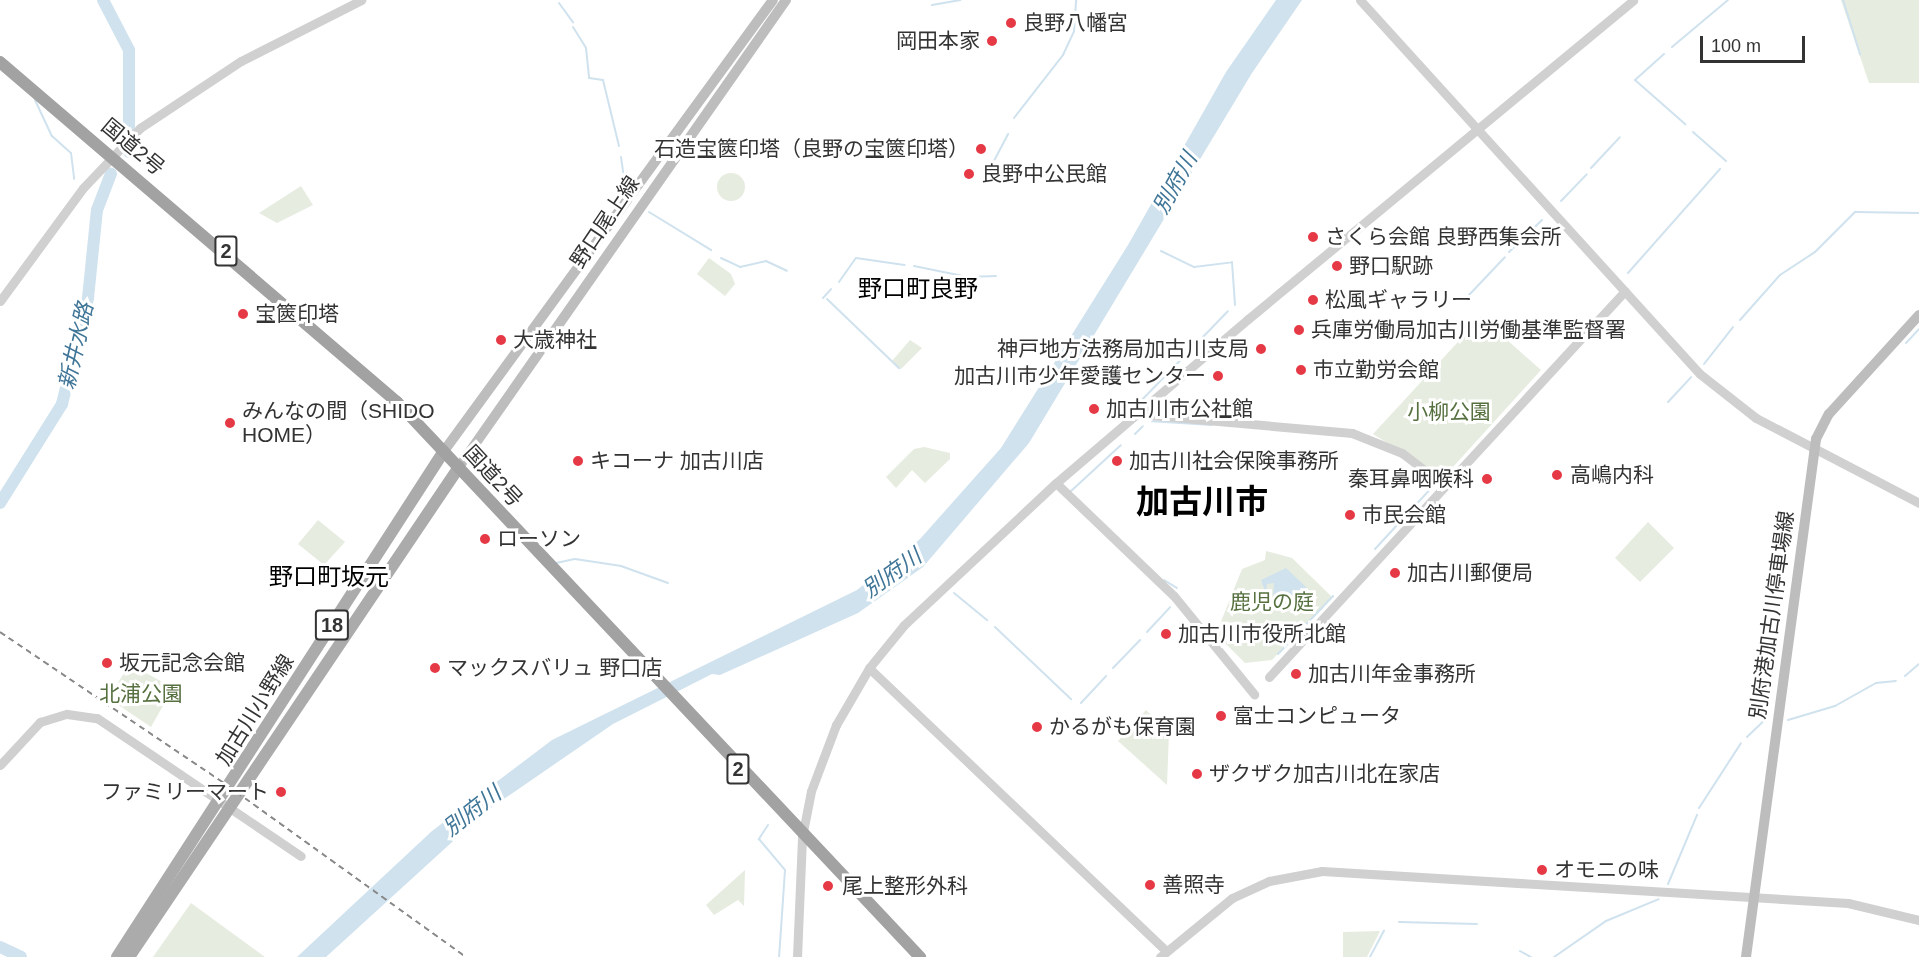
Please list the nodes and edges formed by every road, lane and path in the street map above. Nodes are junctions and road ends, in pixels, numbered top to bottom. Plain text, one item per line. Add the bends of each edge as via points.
1 (361, 0) edge
2 (773, 0) edge
3 (786, 0) edge
4 (1360, 0) edge
5 (1633, 0) edge
6 (0, 62) edge
7 (1478, 130) junction
8 (111, 154) junction
9 (1625, 291) junction
10 (0, 301) edge
11 (1919, 315) edge
12 (1145, 408) junction
13 (1815, 448) junction
14 (444, 451) junction
15 (459, 467) junction
16 (1056, 483) junction
17 (1445, 486) junction
18 (1919, 503) edge
19 (869, 668) junction
20 (1269, 677) dead end
21 (1254, 694) dead end
22 (0, 765) edge
23 (221, 800) junction
24 (233, 808) junction
25 (802, 837) junction
26 (301, 856) dead end
27 (1754, 897) junction
28 (1919, 920) edge
29 (1163, 954) edge
30 (117, 957) edge
31 (129, 957) edge
32 (797, 957) edge
33 (920, 957) edge
34 (1746, 957) edge

1 - 8 street via 241,61
2 - 14 main road, 野口尾上線
3 - 15 main road, 野口尾上線
4 - 7 street
5 - 7 street
6 - 8 highway, 国道2号 / 2
7 - 9 street
7 - 12 street
8 - 10 street
8 - 14 highway, 国道2号 / 2 via 326,337
9 - 13 street via 1730,401
9 - 17 street
11 - 13 main road, 別府港加古川停車場線 via 1829,414
12 - 16 street
12 - 17 street via 1150,415 1359,435 1408,457
13 - 18 street
13 - 27 main road, 別府港加古川停車場線
14 - 15 highway, 国道2号 / 2
14 - 23 main road, 加古川小野線 / 18
15 - 24 main road, 加古川小野線 / 18
15 - 25 highway, 国道2号 / 2
16 - 19 street via 904,625
16 - 21 street via 1174,596
17 - 20 street
19 - 25 street via 823,756
19 - 29 street
22 - 23 street via 28,729 52,718 80,714 111,724
23 - 24 street
23 - 30 main road, 加古川小野線 / 18
24 - 26 street
24 - 31 main road, 加古川小野線 / 18
25 - 32 street
25 - 33 highway, 国道2号 / 2
27 - 28 street via 1864,905
27 - 29 street via 1322,872 1269,881 1232,897
27 - 34 main road, 別府港加古川停車場線

